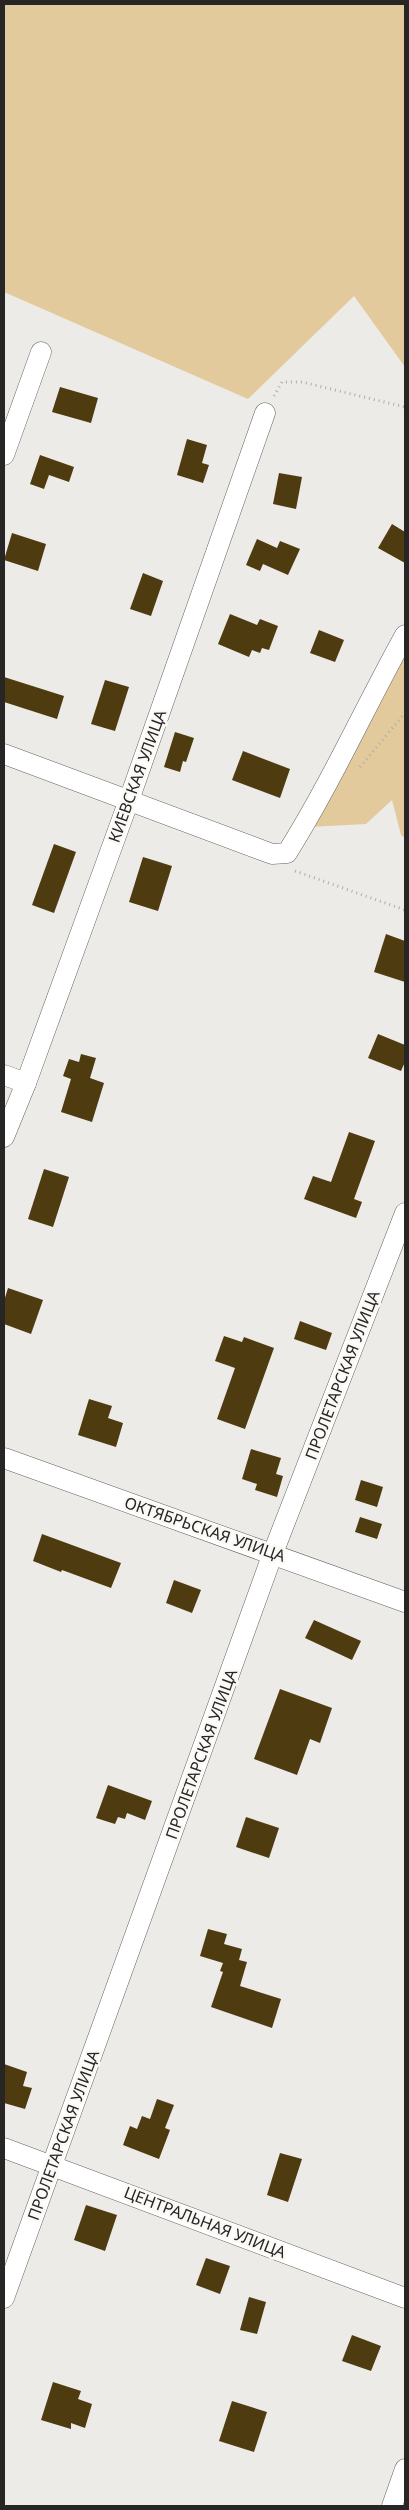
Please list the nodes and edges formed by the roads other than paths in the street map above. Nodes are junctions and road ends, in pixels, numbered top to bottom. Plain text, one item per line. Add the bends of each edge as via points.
1 (41, 352) dead end
2 (265, 413) road end
3 (4, 455) edge
4 (405, 635) edge
5 (4, 754) edge
6 (129, 800) junction
7 (4, 1074) edge
8 (26, 1083) junction
9 (4, 1137) edge
10 (405, 1212) edge
11 (4, 1458) edge
12 (273, 1553) junction
13 (405, 1602) edge
14 (4, 2148) edge
15 (53, 2165) junction
16 (4, 2298) edge
17 (405, 2298) edge
18 (405, 2469) edge
19 (392, 2506) edge

1 - 3 street
2 - 6 street, КИЕВСКАЯ УЛИЦА
4 - 6 street via 313,813 287,853 272,854
5 - 6 street
6 - 8 street, КИЕВСКАЯ УЛИЦА
7 - 8 street
8 - 9 street, КИЕВСКАЯ УЛИЦА
10 - 12 street, ПРОЛЕТАРСКАЯ УЛИЦА
11 - 12 street, ОКТЯБРЬСКАЯ УЛИЦА
12 - 13 street, ОКТЯБРЬСКАЯ УЛИЦА
12 - 15 street, ПРОЛЕТАРСКАЯ УЛИЦА
14 - 15 street, ЦЕНТРАЛЬНАЯ УЛИЦА
15 - 16 street, ПРОЛЕТАРСКАЯ УЛИЦА
15 - 17 street, ЦЕНТРАЛЬНАЯ УЛИЦА
18 - 19 street

